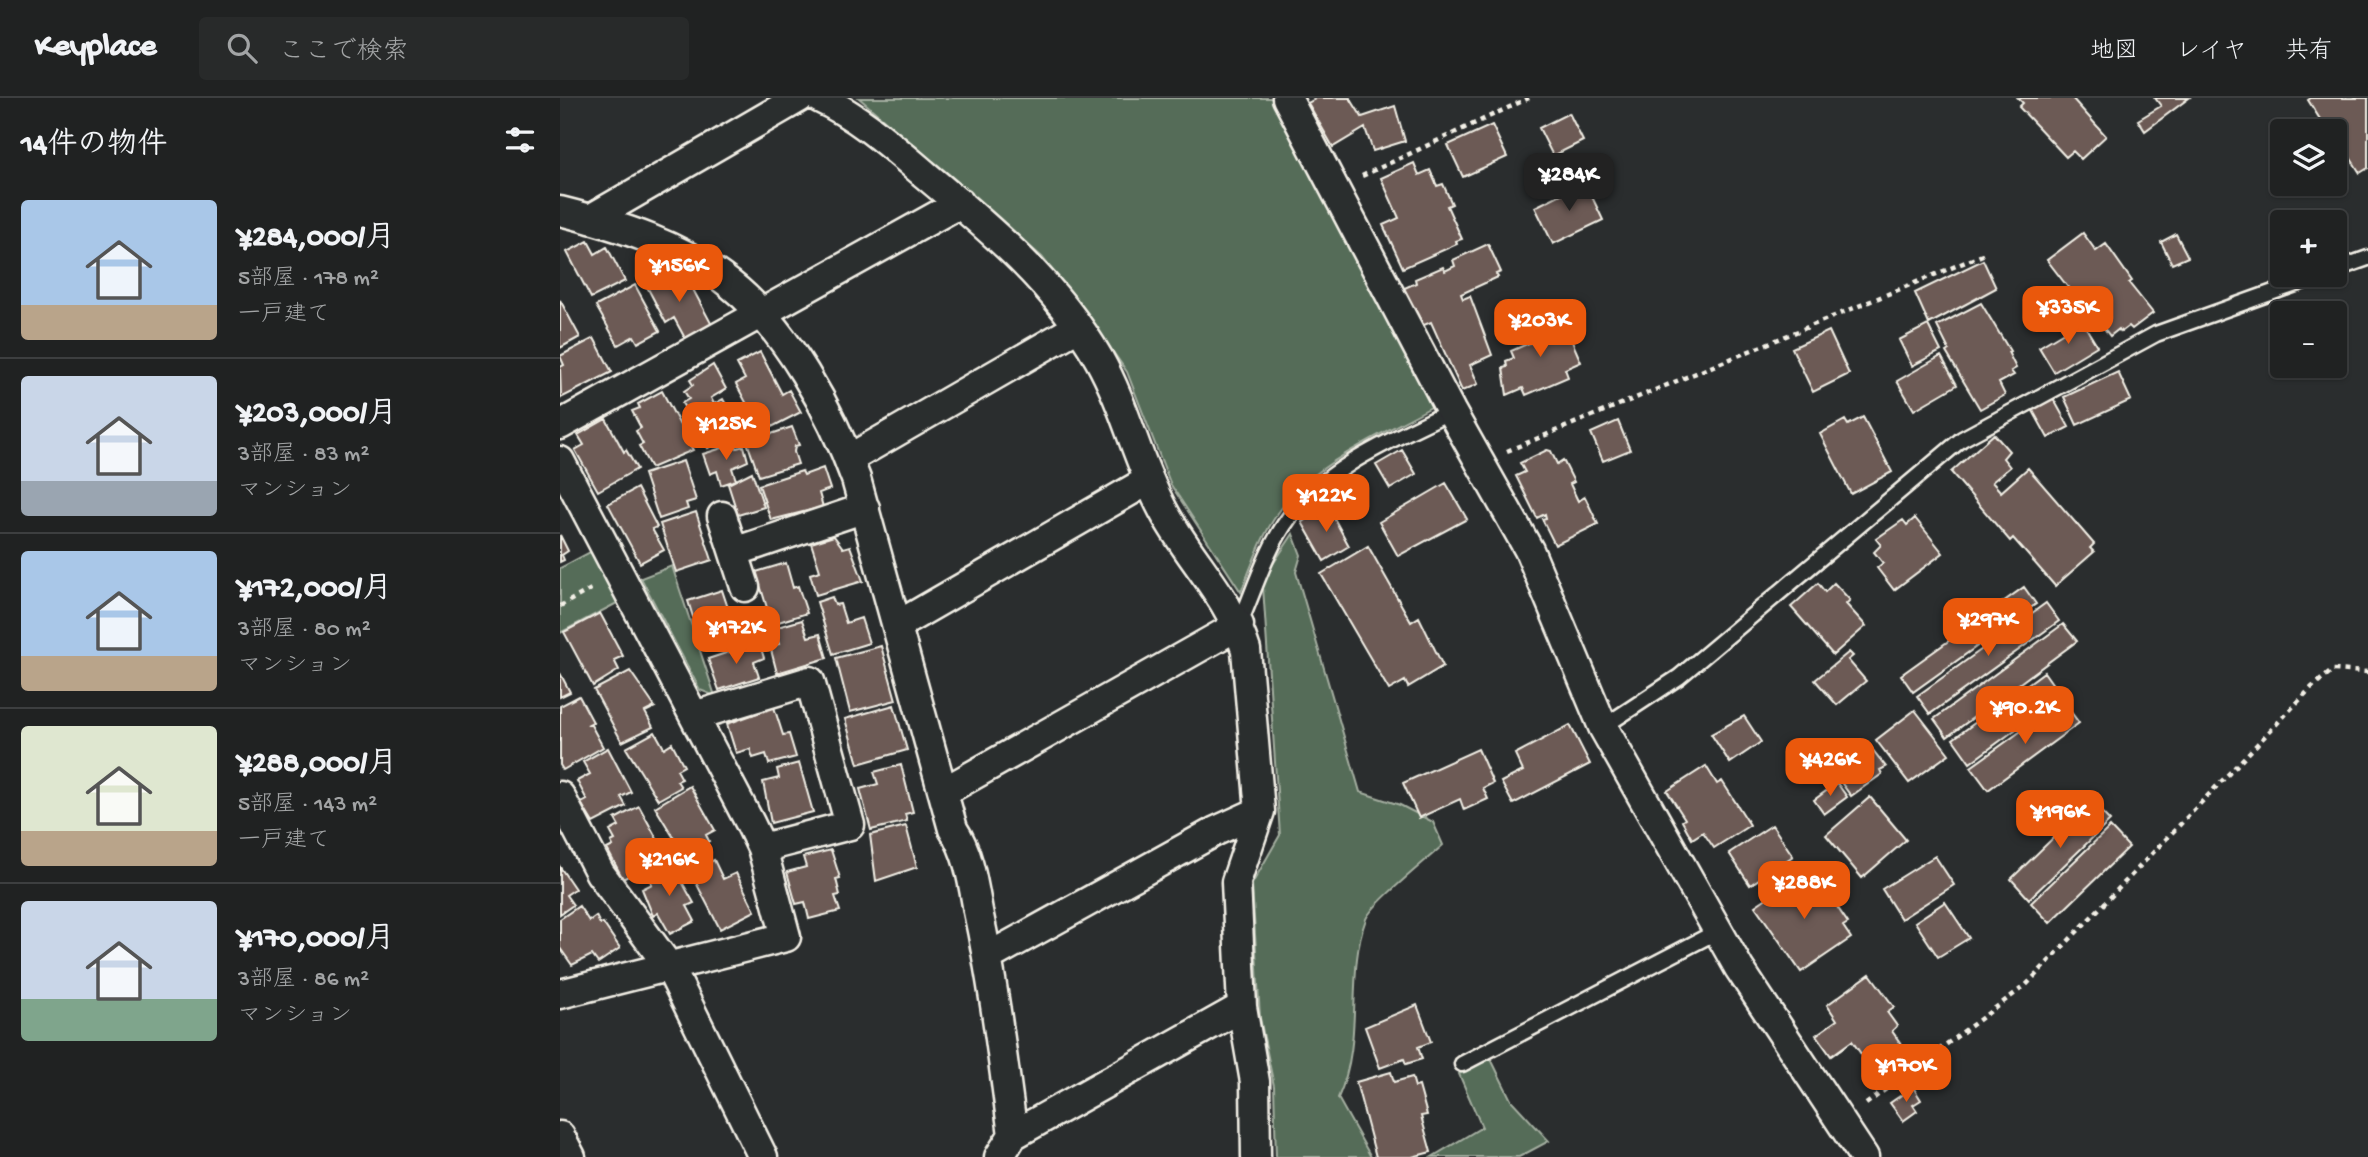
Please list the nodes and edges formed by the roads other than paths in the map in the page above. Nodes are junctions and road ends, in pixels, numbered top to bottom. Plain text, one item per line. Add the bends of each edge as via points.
1 (800, 98) edge
2 (819, 98) edge
3 (1287, 98) edge
4 (960, 203) junction
5 (560, 211) edge
6 (590, 219) junction
7 (2368, 258) edge
8 (2347, 265) edge
9 (2287, 287) edge
10 (761, 316) junction
11 (1078, 327) junction
12 (1451, 411) junction
13 (560, 425) edge
14 (849, 459) junction
15 (560, 461) edge
16 (1149, 480) junction
17 (865, 508) junction
18 (722, 516) dead end
19 (734, 552) junction
20 (745, 587) dead end
21 (898, 625) junction
22 (1238, 625) junction
23 (694, 716) junction
24 (1603, 727) junction
25 (945, 791) junction
26 (560, 796) edge
27 (1260, 811) junction
28 (762, 848) junction
29 (1718, 931) junction
30 (988, 957) junction
31 (670, 968) junction
32 (560, 994) edge
33 (1242, 1007) junction
34 (1462, 1064) dead end
35 (560, 1136) edge
36 (1002, 1152) edge
37 (571, 1157) edge
38 (763, 1157) edge
39 (1256, 1157) edge
40 (1864, 1157) edge

1 - 6 street
2 - 4 street via 861,121
3 - 12 street
4 - 10 street
4 - 11 street via 1024,261
5 - 6 street
6 - 10 street via 660,242 691,258 731,285
7 - 8 lane
9 - 24 lane via 2156,334 1962,439 1679,677
10 - 13 street
10 - 14 street via 804,373
11 - 14 street
11 - 16 street via 1126,414
12 - 22 lane via 1339,470 1310,494 1269,552
12 - 24 street via 1529,550
14 - 17 street
15 - 23 street
16 - 21 street
16 - 22 street via 1164,512
17 - 19 street
17 - 21 street
18 - 19 street
19 - 20 street
21 - 25 street
22 - 25 street
22 - 27 street via 1246,650
23 - 28 street
23 - 28 street via 810,681 850,825
24 - 29 street
25 - 30 street via 953,829 963,844
26 - 31 street via 600,873
27 - 30 street
27 - 33 street via 1236,882
28 - 31 street via 786,937
29 - 34 lane
29 - 40 street
30 - 36 street
31 - 32 street
31 - 38 street
33 - 36 street
33 - 39 street via 1255,1082
35 - 37 street

